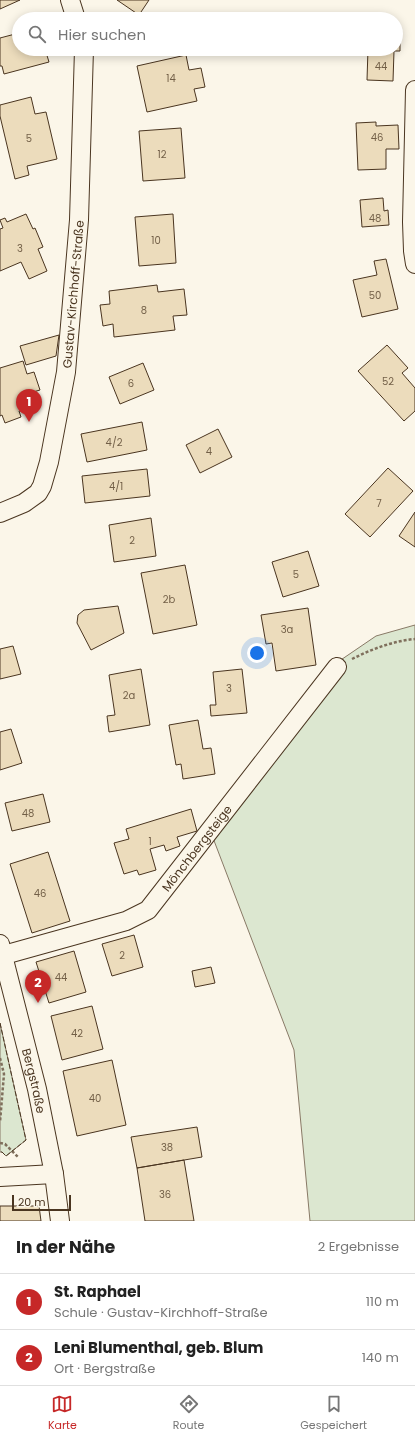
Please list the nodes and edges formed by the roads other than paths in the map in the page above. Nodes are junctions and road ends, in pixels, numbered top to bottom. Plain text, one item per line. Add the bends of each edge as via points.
1 (70, 0) edge
2 (74, 12) edge
3 (84, 56) edge
4 (415, 90) edge
5 (415, 264) edge
6 (0, 513) edge
7 (337, 667) road end
8 (3, 958) edge
9 (54, 1174) junction
10 (0, 1177) edge
11 (60, 1221) edge

1 - 2 street
3 - 6 street, Gustav-Kirchhoff-Straße via 79,220 66,372 42,486 38,493 24,503
4 - 5 street via 412,222
7 - 8 street, Mönchbergsteige via 148,910 126,921
8 - 9 street, Bergstraße via 37,1089
9 - 10 street
9 - 11 street, Bergstraße

